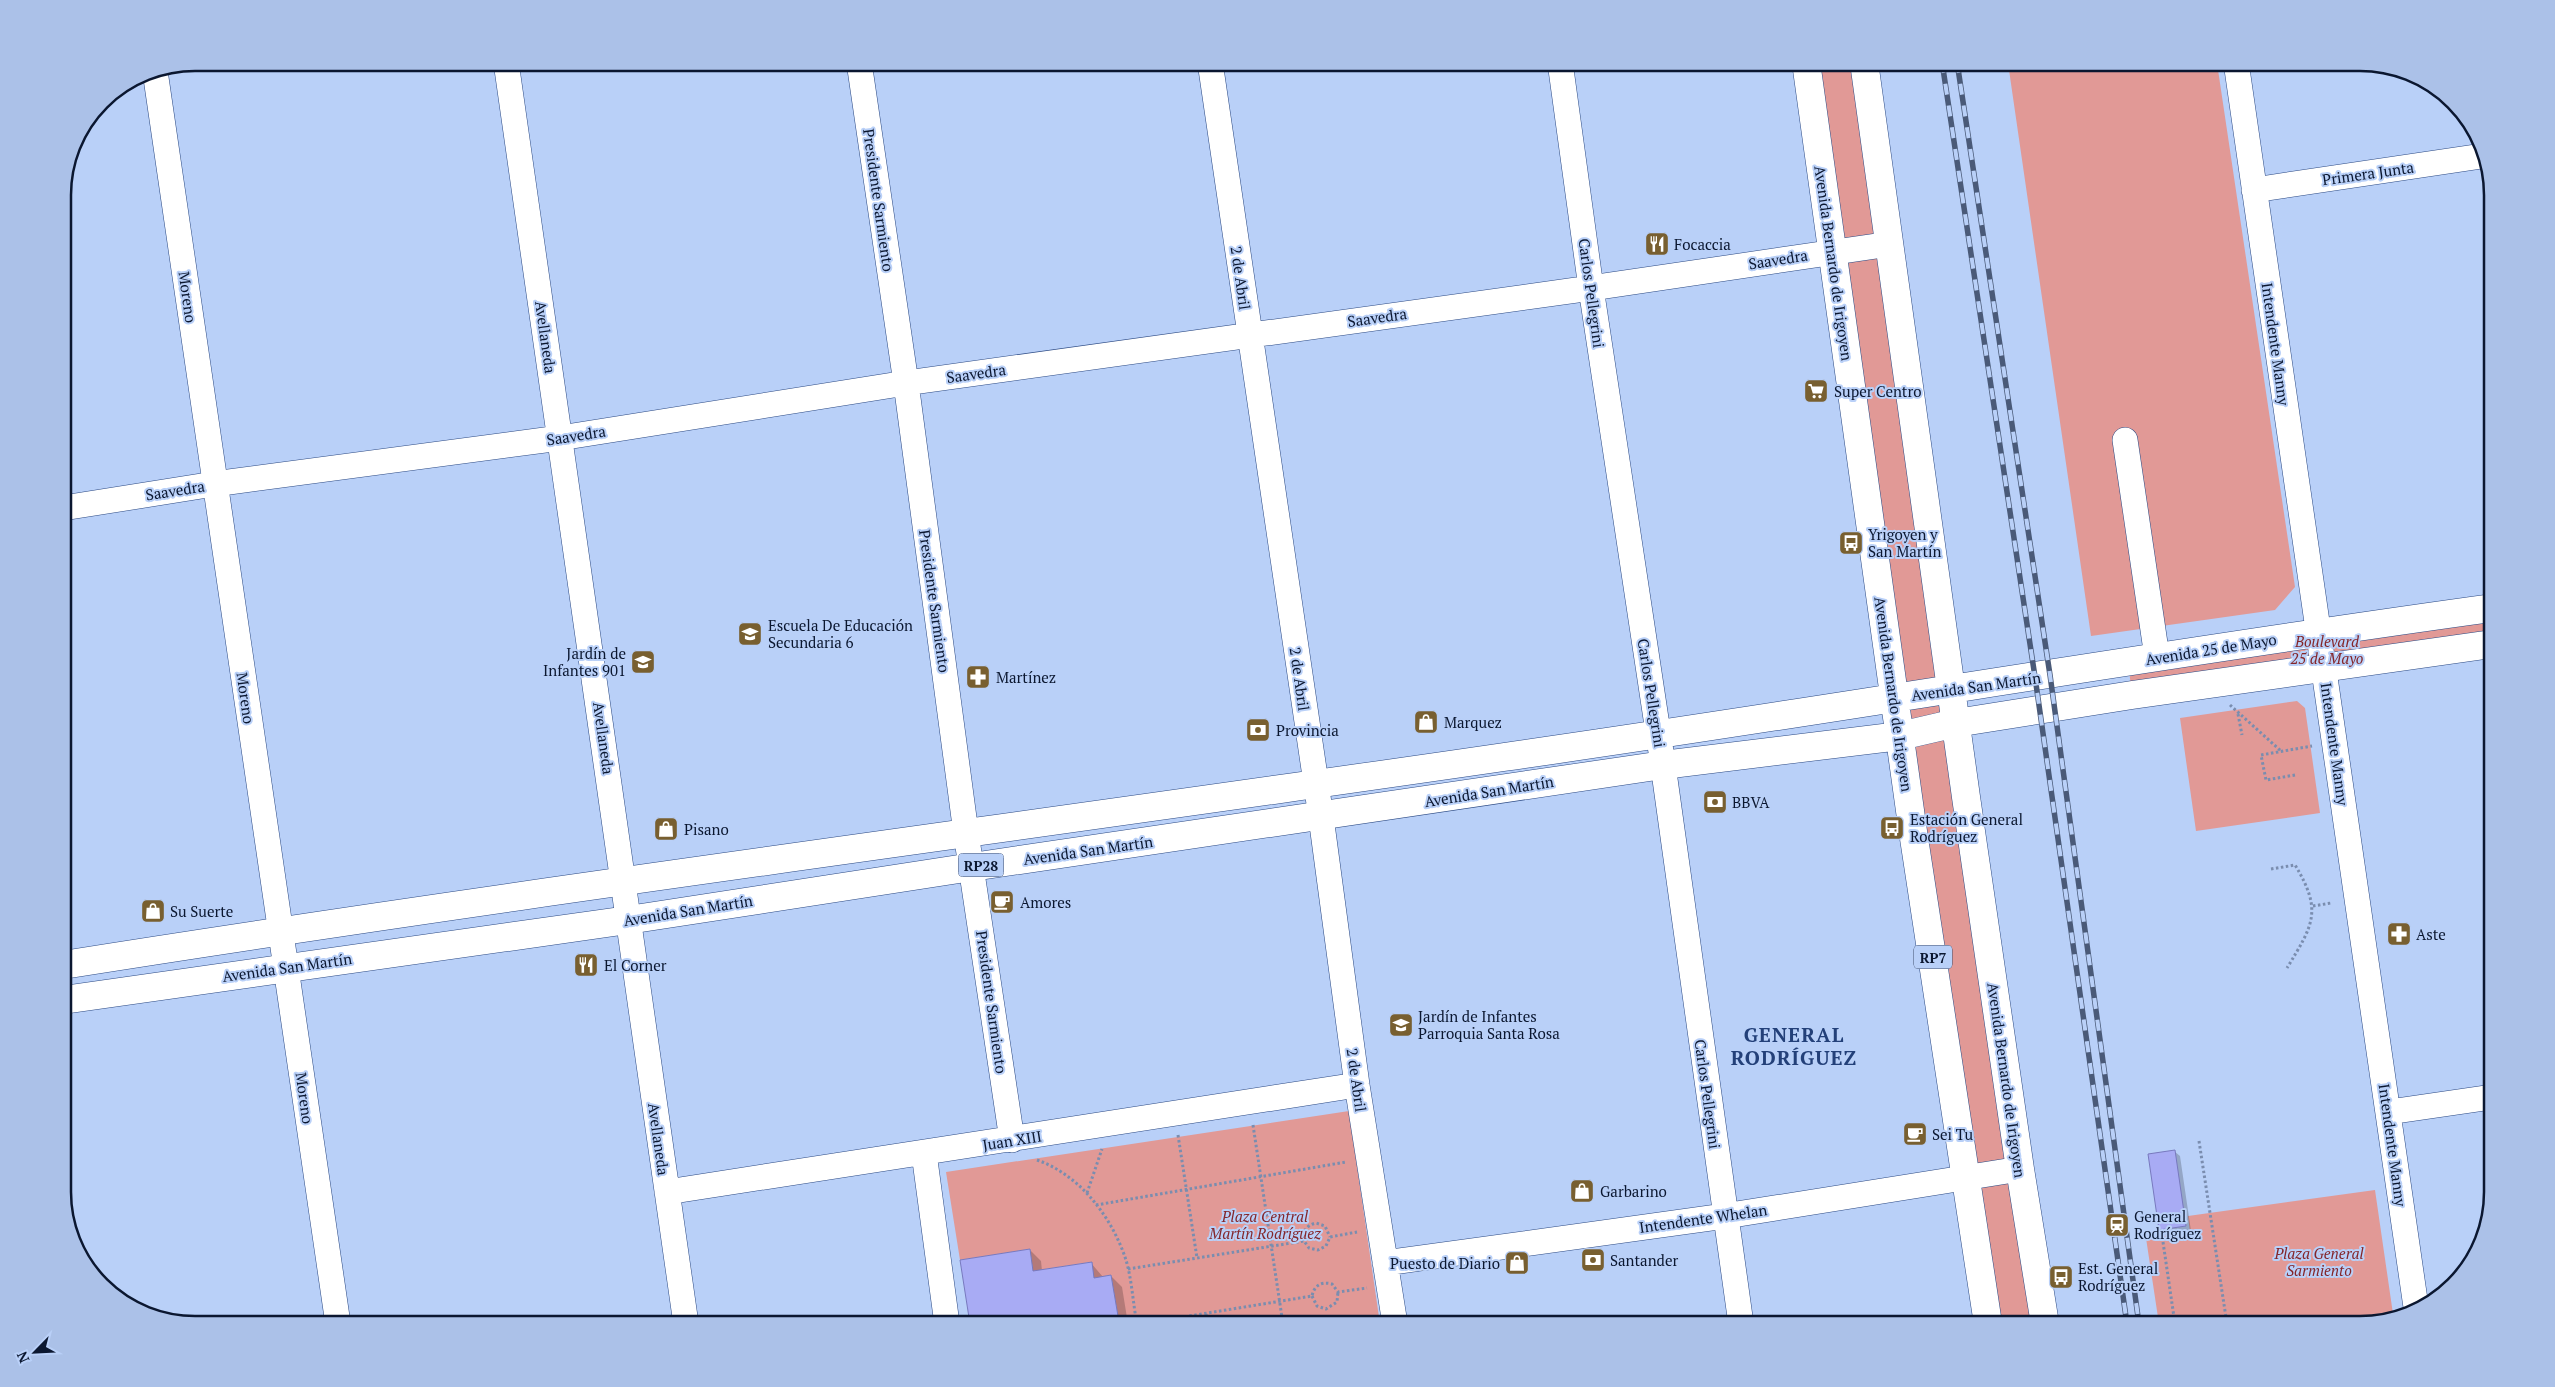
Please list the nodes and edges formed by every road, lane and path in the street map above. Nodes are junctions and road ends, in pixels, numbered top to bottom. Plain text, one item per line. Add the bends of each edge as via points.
1 (507, 71) edge
2 (859, 71) edge
3 (1211, 71) edge
4 (1561, 71) edge
5 (1807, 71) edge
6 (1865, 71) edge
7 (2237, 71) edge
8 (156, 78) edge
9 (2477, 157) edge
10 (2254, 190) junction
11 (1890, 244) junction
12 (1832, 251) junction
13 (1591, 288) junction
14 (1250, 334) junction
15 (906, 383) junction
16 (560, 438) junction
17 (2125, 440) dead end
18 (214, 484) junction
19 (72, 507) edge
20 (2483, 609) edge
21 (2318, 632) junction
22 (2483, 645) edge
23 (2157, 657) junction
24 (2324, 668) junction
25 (2050, 675) joint
26 (2210, 684) junction
27 (1951, 690) junction
28 (1895, 698) junction
29 (2238, 714) junction
30 (1956, 723) junction
31 (1659, 735) junction
32 (2242, 735) dead end
33 (1900, 736) junction
34 (2334, 742) junction
35 (2282, 752) junction
36 (1663, 765) junction
37 (2294, 775) dead end
38 (1315, 785) junction
39 (1321, 816) junction
40 (966, 833) junction
41 (972, 866) junction
42 (2270, 869) dead end
43 (624, 881) junction
44 (2331, 903) dead end
45 (2313, 906) junction
46 (628, 920) junction
47 (280, 931) junction
48 (72, 964) edge
49 (285, 967) junction
50 (2287, 968) dead end
51 (72, 999) edge
52 (1358, 1086) junction
53 (2484, 1098) edge
54 (1250, 1102) junction
55 (2389, 1112) junction
56 (1174, 1114) junction
57 (1111, 1124) junction
58 (1012, 1140) junction
59 (2199, 1142) dead end
60 (924, 1153) junction
61 (1369, 1159) junction
62 (2020, 1169) junction
63 (1261, 1177) junction
64 (1966, 1177) junction
65 (1186, 1190) junction
66 (667, 1192) junction
67 (1086, 1193) junction
68 (1096, 1205) junction
69 (1725, 1216) junction
70 (1380, 1229) junction
71 (1330, 1237) junction
72 (1304, 1241) junction
73 (2163, 1242) dead end
74 (1271, 1246) junction
75 (1197, 1258) junction
76 (1128, 1269) junction
77 (1387, 1274) junction
78 (1338, 1292) junction
79 (1312, 1296) junction
80 (1280, 1302) junction
81 (2415, 1302) edge
82 (1206, 1314) joint
83 (337, 1316) edge
84 (685, 1316) edge
85 (946, 1316) edge
86 (1137, 1316) edge
87 (1192, 1316) edge
88 (1282, 1316) edge
89 (1393, 1316) edge
90 (1740, 1316) edge
91 (1987, 1316) edge
92 (2044, 1316) edge
93 (2174, 1316) edge
94 (2226, 1316) edge

1 - 16 street, Avellaneda
2 - 15 street, Presidente Sarmiento
3 - 14 street, 2 de Abril
4 - 13 street, Carlos Pellegrini
5 - 12 main road, Avenida Bernardo de Irigoyen / RP7
6 - 11 main road, Avenida Bernardo de Irigoyen
7 - 10 street, Intendente Manny
8 - 18 street, Moreno
9 - 10 street, Primera Junta
10 - 21 street, Intendente Manny
11 - 12 street, Saavedra
11 - 27 main road, Avenida Bernardo de Irigoyen
12 - 13 street, Saavedra
12 - 28 main road, Avenida Bernardo de Irigoyen / RP7
13 - 14 street, Saavedra
13 - 31 street, Carlos Pellegrini
14 - 15 street, Saavedra
14 - 38 street, 2 de Abril
15 - 16 street, Saavedra
15 - 40 street, Presidente Sarmiento
16 - 18 street, Saavedra
16 - 43 street, Avellaneda
17 - 23 street
18 - 19 street, Saavedra
18 - 47 street, Moreno
20 - 21 main road, Avenida 25 de Mayo / RP28
21 - 23 main road, Avenida 25 de Mayo / RP28
21 - 24 street, Intendente Manny
22 - 24 main road, RP28
23 - 25 main road, Avenida 25 de Mayo / RP28
24 - 26 main road, RP28
24 - 34 street, Intendente Manny
25 - 27 main road, Avenida San Martín / RP28
26 - 29 path
26 - 30 main road, Avenida San Martín / RP28
27 - 28 main road, Avenida San Martín / RP28
27 - 30 main road, Avenida Bernardo de Irigoyen
28 - 31 main road, Avenida San Martín / RP28
28 - 33 main road, Avenida Bernardo de Irigoyen / RP7
29 - 32 path
29 - 35 path
30 - 33 main road, Avenida San Martín / RP28
30 - 62 main road, Avenida Bernardo de Irigoyen
31 - 36 street, Carlos Pellegrini
31 - 38 main road, Avenida San Martín / RP28
33 - 36 main road, Avenida San Martín / RP28
33 - 64 main road, Avenida Bernardo de Irigoyen / RP7
34 - 35 path
34 - 55 street, Intendente Manny
35 - 37 path via 2261,755 2266,780
36 - 39 main road, Avenida San Martín / RP28
36 - 69 street, Carlos Pellegrini
38 - 39 street, 2 de Abril
38 - 40 main road, Avenida San Martín / RP28
39 - 41 main road, Avenida San Martín / RP28
39 - 52 street, 2 de Abril
40 - 41 street, Presidente Sarmiento
40 - 43 main road, Avenida San Martín / RP28
41 - 46 main road, Avenida San Martín / RP28
41 - 58 street, Presidente Sarmiento
42 - 45 path via 2295,865 2308,886
43 - 46 street, Avellaneda
43 - 47 main road, Avenida San Martín / RP28
44 - 45 path
45 - 50 path via 2311,924
46 - 49 main road, Avenida San Martín / RP28
46 - 66 street, Avellaneda
47 - 48 main road, Avenida San Martín / RP28
47 - 49 street, Moreno
49 - 51 main road, Avenida San Martín / RP28
49 - 83 street, Moreno
52 - 54 street, Juan XIII
52 - 61 street, 2 de Abril
53 - 55 street
54 - 56 street, Juan XIII
54 - 63 path
55 - 81 street, Intendente Manny
56 - 57 street, Juan XIII
56 - 65 path
57 - 58 street, Juan XIII
57 - 67 path
58 - 60 street, Juan XIII
58 - 67 path via 1014,1151 1043,1162 1079,1184
59 - 94 path
60 - 66 street, Juan XIII
60 - 85 street
61 - 63 path
61 - 70 street, 2 de Abril
62 - 64 street, Intendente Whelan
62 - 92 main road, Avenida Bernardo de Irigoyen
63 - 65 path
63 - 74 path
64 - 69 street, Intendente Whelan
64 - 91 main road, Avenida Bernardo de Irigoyen / RP7
65 - 68 path
65 - 75 path
66 - 84 street, Avellaneda
67 - 68 path
68 - 76 path via 1104,1214
69 - 77 street, Intendente Whelan
69 - 90 street, Carlos Pellegrini
70 - 71 path
70 - 77 street, 2 de Abril
71 - 72 path via 1326,1246 1318,1250 1309,1248
71 - 72 path via 1325,1226 1316,1223 1307,1228 1303,1234
72 - 74 path
73 - 93 path
74 - 75 path
74 - 80 path
75 - 76 path
76 - 86 path
77 - 78 path
77 - 89 street, 2 de Abril
78 - 79 path via 1332,1284 1322,1283
78 - 79 path via 1337,1302 1326,1309 1317,1306
79 - 80 path
80 - 82 path
80 - 88 path
82 - 87 path

